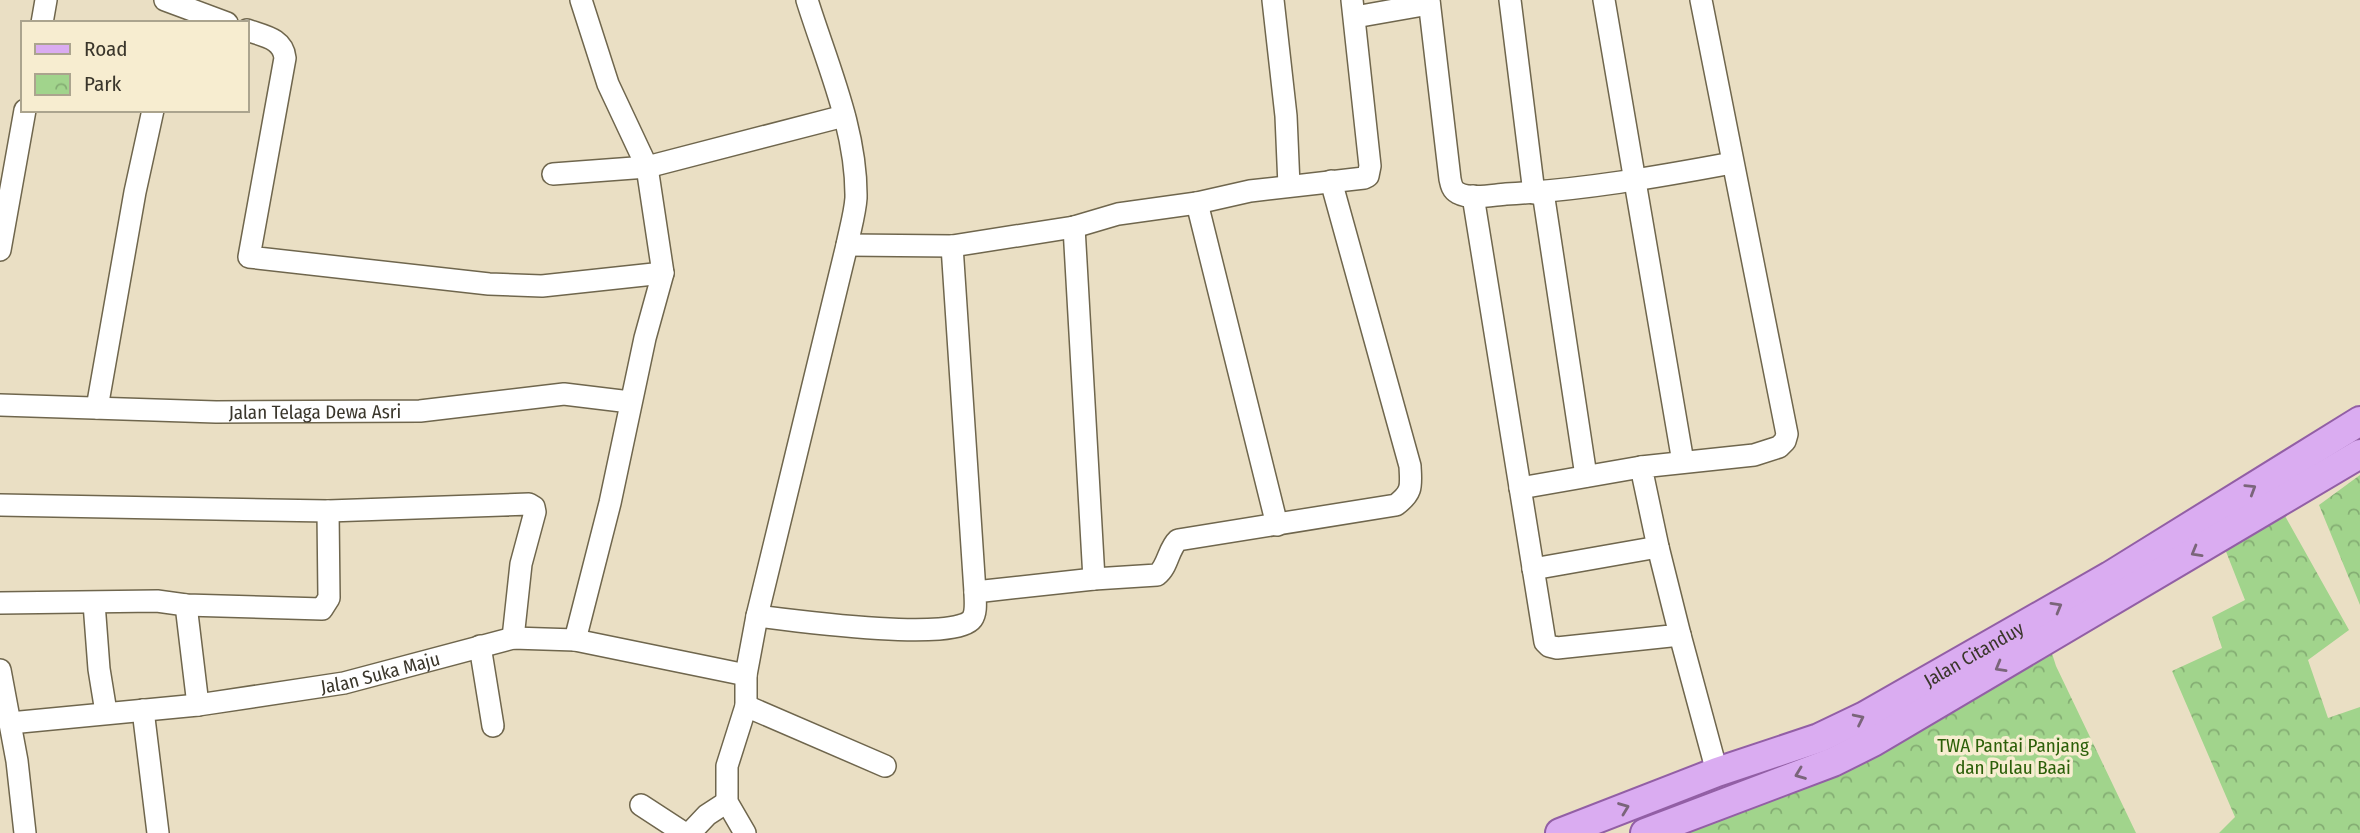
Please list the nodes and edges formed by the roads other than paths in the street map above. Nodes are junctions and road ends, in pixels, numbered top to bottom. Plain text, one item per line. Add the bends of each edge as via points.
1 (46, 0) edge
2 (581, 0) edge
3 (807, 0) edge
4 (1273, 0) edge
5 (1510, 0) edge
6 (1604, 0) edge
7 (1701, 0) edge
8 (1429, 2) edge
9 (1353, 8) edge
10 (171, 9) edge
11 (41, 21) edge
12 (219, 21) edge
13 (248, 30) edge
14 (25, 112) edge
15 (153, 112) edge
16 (844, 117) junction
17 (1732, 163) junction
18 (647, 167) junction
19 (553, 174) dead end
20 (1331, 181) junction
21 (1634, 181) junction
22 (1289, 186) junction
23 (1539, 192) junction
24 (1473, 196) junction
25 (1196, 203) junction
26 (1074, 227) junction
27 (847, 245) junction
28 (952, 246) junction
29 (0, 250) edge
30 (663, 273) junction
31 (630, 402) junction
32 (0, 405) edge
33 (97, 408) junction
34 (2360, 421) edge
35 (2360, 454) edge
36 (1683, 462) junction
37 (1642, 467) junction
38 (1586, 476) junction
39 (1520, 488) junction
40 (0, 505) edge
41 (328, 511) junction
42 (1277, 525) junction
43 (1658, 547) junction
44 (1533, 569) junction
45 (1094, 579) junction
46 (975, 592) junction
47 (0, 603) edge
48 (94, 603) junction
49 (186, 605) junction
50 (757, 616) junction
51 (1680, 635) junction
52 (513, 638) junction
53 (575, 640) junction
54 (480, 646) junction
55 (0, 670) edge
56 (746, 676) junction
57 (198, 705) junction
58 (746, 706) junction
59 (143, 710) junction
60 (106, 712) junction
61 (10, 723) junction
62 (493, 726) dead end
63 (1826, 750) junction
64 (885, 766) dead end
65 (1717, 772) junction
66 (727, 803) junction
67 (641, 805) dead end
68 (25, 833) edge
69 (158, 833) edge
70 (687, 833) edge
71 (745, 833) edge
72 (1560, 833) edge
73 (1645, 833) edge

1 - 11 street
2 - 18 street via 608,84
3 - 16 street
4 - 22 street
5 - 23 street
6 - 21 street
7 - 17 street
8 - 9 street
8 - 24 street via 1452,188
9 - 20 street via 1370,172 1358,180
10 - 12 street
13 - 30 street via 276,40 285,58 249,257 489,285 542,286
14 - 29 street
15 - 33 street
16 - 18 street
16 - 27 street via 854,161 856,200
17 - 21 street
17 - 36 street via 1787,434 1779,447 1754,455
18 - 19 street
18 - 30 street
20 - 22 street
20 - 42 street via 1410,466 1411,486 1396,505
21 - 23 street
21 - 36 street
22 - 25 street
23 - 24 street
23 - 38 street
24 - 39 street
25 - 26 street via 1118,214
25 - 42 street
26 - 28 street
26 - 45 street
27 - 28 street
27 - 50 street
28 - 46 street
30 - 31 street
31 - 33 street, Jalan Telaga Dewa Asri via 564,394 421,411
31 - 53 street
32 - 33 street, Jalan Telaga Dewa Asri
63 -> 34 main road, Jalan Citanduy via 1865,716 2110,576
35 -> 63 main road, Jalan Citanduy via 1873,742
36 - 37 street
37 - 38 street
37 - 43 street
38 - 39 street
39 - 44 street
40 - 41 street
41 - 49 street via 329,598 324,607
41 - 52 street via 534,507
42 - 45 street via 1178,540 1157,575
43 - 44 street
43 - 51 street
44 - 51 street via 1549,646
45 - 46 street
46 - 50 street via 972,620 932,629 861,628
47 - 48 street
48 - 49 street
48 - 60 street
49 - 57 street
50 - 56 street
51 - 65 street
52 - 53 street, Jalan Suka Maju
52 - 54 street, Jalan Suka Maju
53 - 56 street, Jalan Suka Maju
54 - 57 street, Jalan Suka Maju via 344,683
54 - 62 street
55 - 61 street
56 - 58 street
57 - 59 street, Jalan Suka Maju
58 - 64 street
58 - 66 street via 727,766
59 - 60 street, Jalan Suka Maju
59 - 69 street
60 - 61 street, Jalan Suka Maju
61 - 68 street
63 - 65 main road, Jalan Citanduy
63 -> 73 main road, Jalan Citanduy
72 -> 65 main road, Jalan Citanduy
66 - 70 street
66 - 71 street
67 - 70 street

